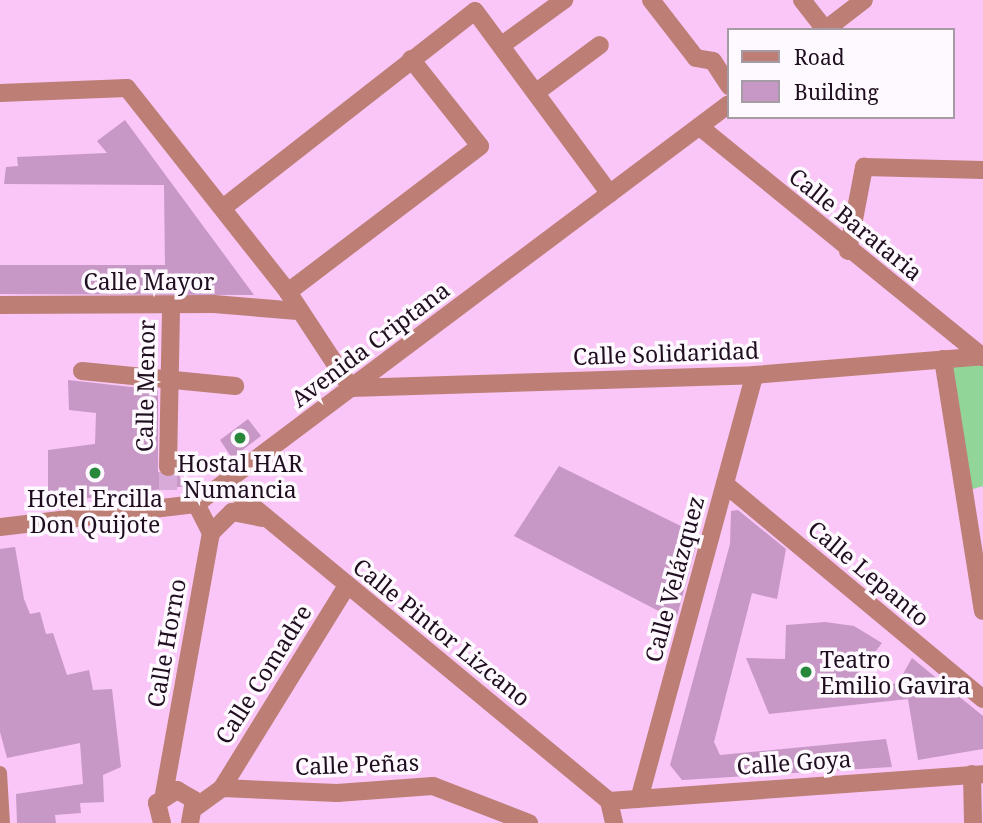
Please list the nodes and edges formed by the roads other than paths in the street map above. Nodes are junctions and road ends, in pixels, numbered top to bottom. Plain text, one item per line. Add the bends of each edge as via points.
1 (565, 0) edge
2 (651, 0) edge
3 (803, 0) edge
4 (864, 0) edge
5 (824, 28) edge
6 (828, 28) edge
7 (600, 45) dead end
8 (502, 46) junction
9 (411, 59) junction
10 (727, 83) edge
11 (538, 91) junction
12 (0, 93) edge
13 (727, 105) edge
14 (700, 127) junction
15 (983, 170) edge
16 (610, 194) junction
17 (224, 207) junction
18 (848, 251) junction
19 (288, 292) junction
20 (0, 305) edge
21 (171, 306) junction
22 (298, 311) junction
23 (983, 357) edge
24 (943, 359) junction
25 (82, 371) dead end
26 (169, 375) junction
27 (754, 375) junction
28 (235, 386) dead end
29 (351, 388) junction
30 (168, 467) tunnel mouth
31 (725, 484) junction
32 (227, 485) junction
33 (196, 503) junction
34 (266, 518) junction
35 (0, 527) edge
36 (211, 533) junction
37 (347, 586) junction
38 (983, 611) edge
39 (983, 699) edge
40 (0, 773) edge
41 (977, 774) edge
42 (222, 788) junction
43 (164, 794) junction
44 (640, 796) junction
45 (609, 801) junction
46 (193, 815) edge
47 (490, 817) edge
48 (160, 822) edge
49 (3, 823) edge
50 (528, 823) edge
51 (614, 823) edge
52 (973, 823) edge

1 - 8 street
2 - 10 street via 696,58 713,61
3 - 5 street
4 - 6 street
7 - 11 street
8 - 9 street via 475,11
8 - 11 street
9 - 17 street
9 - 19 street via 480,146
11 - 16 street
12 - 17 street via 127,88
13 - 14 street, Avenida Criptana
14 - 16 street, Avenida Criptana
14 - 18 street, Calle Barataria
15 - 18 street via 864,167
16 - 29 street, Avenida Criptana
17 - 19 street
18 - 23 street, Calle Barataria
19 - 22 street
20 - 21 street, Calle Mayor
21 - 22 street, Calle Mayor
21 - 26 street, Calle Menor
22 - 29 street
23 - 24 street, Calle Solidaridad
24 - 27 street, Calle Solidaridad
24 - 38 street
25 - 26 street
26 - 28 street
26 - 30 street, Calle Menor
27 - 29 street, Calle Solidaridad
27 - 31 street, Calle Velázquez
29 - 32 street, Avenida Criptana
31 - 39 street, Calle Lepanto
31 - 44 street, Calle Velázquez
32 - 33 street, Avenida Criptana
32 - 34 street, Calle Pintor Lizcano
33 - 35 street, Avenida Criptana via 169,498
33 - 36 street
34 - 36 street via 232,512
34 - 37 street, Calle Pintor Lizcano
36 - 43 street, Calle Horno
37 - 42 street, Calle Comadre
37 - 45 street, Calle Pintor Lizcano
40 - 49 street
41 - 44 street, Calle Goya
41 - 52 street
42 - 46 street
42 - 47 street, Calle Peñas via 337,793 433,786
43 - 46 street via 184,791
43 - 48 street, Calle Horno via 157,803
44 - 45 street, Calle Goya
45 - 51 street
47 - 50 street, Calle Peñas

